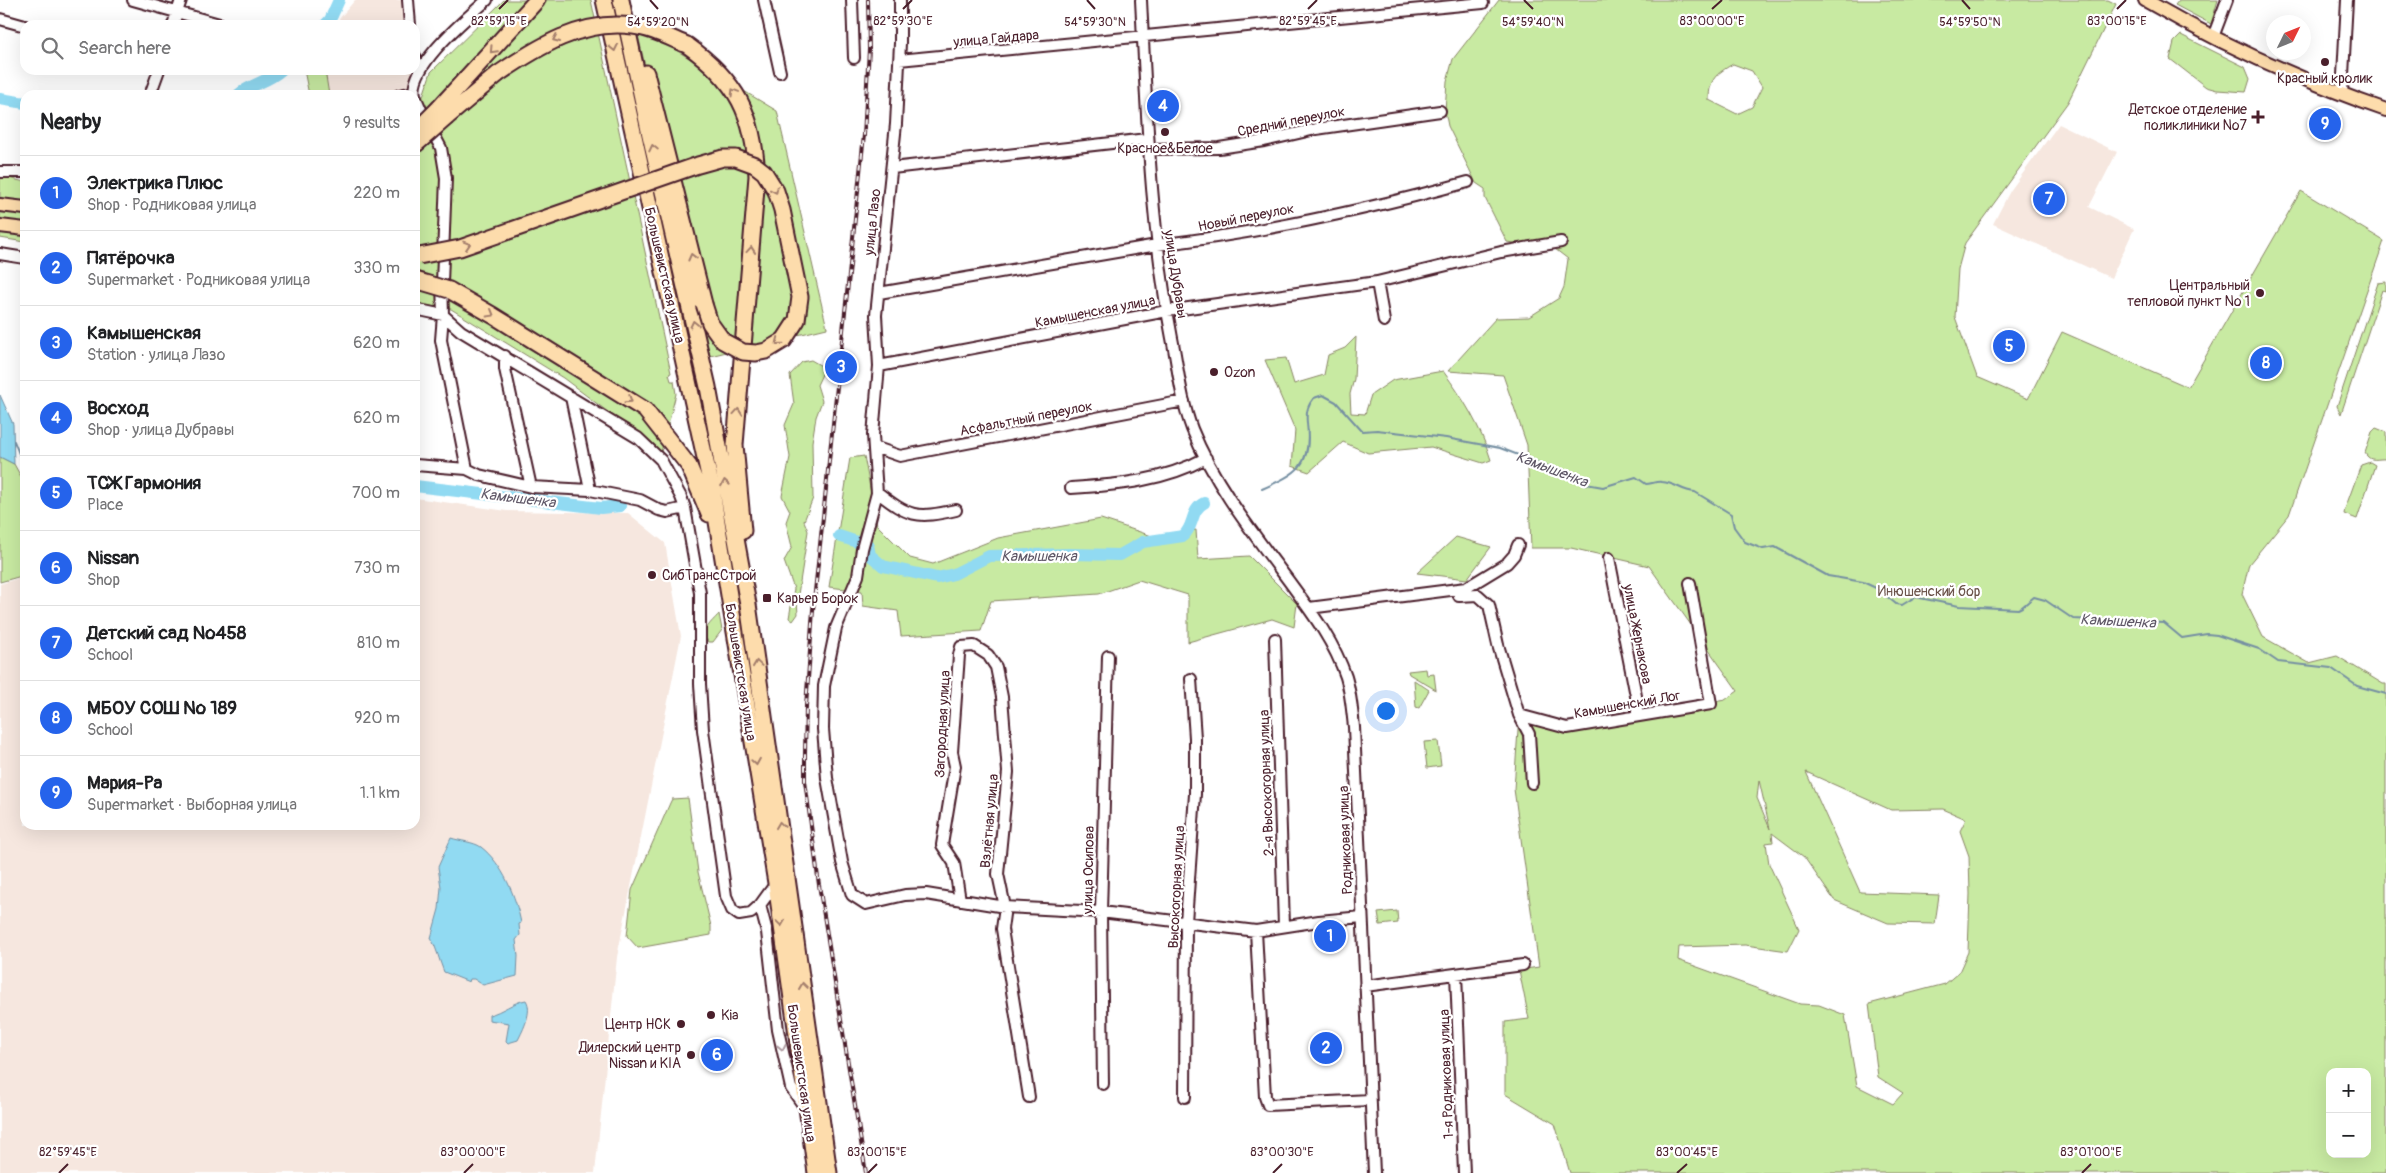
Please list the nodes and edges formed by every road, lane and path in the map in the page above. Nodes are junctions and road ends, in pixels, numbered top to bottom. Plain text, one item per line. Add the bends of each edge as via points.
1 (133, 0) edge
2 (181, 0) edge
3 (408, 0) edge
4 (537, 0) edge
5 (604, 0) edge
6 (621, 0) edge
7 (628, 0) edge
8 (764, 0) edge
9 (852, 0) edge
10 (900, 0) edge
11 (1141, 0) edge
12 (2145, 0) edge
13 (2227, 0) edge
14 (2347, 0) edge
15 (485, 1) edge
16 (1483, 3) dead end
17 (177, 12) junction
18 (0, 18) edge
19 (175, 20) edge
20 (205, 20) edge
21 (410, 20) edge
22 (20, 24) edge
23 (2213, 37) junction
24 (1143, 38) junction
25 (854, 58) dead end
26 (900, 60) junction
27 (420, 69) edge
28 (780, 72) dead end
29 (157, 75) edge
30 (418, 75) edge
31 (152, 90) edge
32 (415, 90) edge
33 (2342, 94) junction
34 (420, 108) edge
35 (2386, 110) edge
36 (1440, 111) dead end
37 (443, 113) junction
38 (420, 129) edge
39 (420, 140) edge
40 (1148, 144) junction
41 (892, 168) junction
42 (0, 172) edge
43 (20, 172) edge
44 (672, 174) edge
45 (672, 174) edge
46 (672, 174) edge
47 (672, 174) edge
48 (1468, 182) dead end
49 (0, 205) edge
50 (20, 207) edge
51 (0, 226) edge
52 (20, 228) edge
53 (1560, 242) dead end
54 (1157, 245) junction
55 (0, 254) edge
56 (420, 255) edge
57 (20, 257) edge
58 (420, 282) edge
59 (1376, 282) junction
60 (879, 294) junction
61 (420, 310) edge
62 (1167, 311) junction
63 (443, 315) junction
64 (1384, 322) dead end
65 (505, 356) junction
66 (879, 366) junction
67 (571, 397) junction
68 (1184, 401) junction
69 (874, 447) junction
70 (1206, 458) junction
71 (420, 465) edge
72 (467, 469) junction
73 (531, 487) junction
74 (1071, 488) dead end
75 (590, 490) junction
76 (877, 492) junction
77 (685, 508) junction
78 (956, 510) dead end
79 (1254, 534) joint
80 (1518, 545) dead end
81 (1608, 558) dead end
82 (722, 559) junction
83 (743, 583) junction
84 (1690, 584) dead end
85 (1458, 589) junction
86 (1309, 608) junction
87 (1275, 639) dead end
88 (974, 646) joint
89 (1108, 656) dead end
90 (1191, 679) dead end
91 (1519, 715) junction
92 (1637, 716) junction
93 (1532, 783) dead end
94 (776, 883) junction
95 (960, 900) junction
96 (760, 905) junction
97 (1006, 907) junction
98 (1101, 912) junction
99 (1362, 917) junction
100 (1186, 922) junction
101 (1284, 926) junction
102 (1256, 931) junction
103 (1523, 965) dead end
104 (1456, 974) junction
105 (1365, 986) junction
106 (1103, 1084) dead end
107 (1029, 1097) dead end
108 (1185, 1097) dead end
109 (1370, 1100) junction
110 (807, 1110) junction
111 (816, 1173) edge
112 (828, 1173) edge
113 (1374, 1173) edge
114 (1464, 1173) edge

1 - 17 street
2 - 17 street
3 - 21 street
4 -> 37 highway
5 -> 82 highway, Большевистская улица via 711,485
83 -> 6 highway, Большевистская улица via 708,387
47 -> 7 highway, bridge
8 - 28 street
9 - 25 street
10 - 26 street, улица Лазо
11 - 24 street, улица Дубравы
12 - 23 main road
13 - 23 street
14 - 33 street
15 - 27 street
16 - 24 street, улица Гайдара
17 - 19 street
17 - 20 street
18 - 22 street
23 - 33 main road
24 - 26 street, улица Гайдара
24 - 40 street, улица Дубравы
26 - 41 street, улица Лазо
29 - 31 street
30 - 32 street
33 - 35 main road
34 - 63 street via 441,148 446,178
36 - 40 street, Средний переулок via 1316,129 1219,148
37 - 38 highway, bridge
37 - 39 highway, bridge
83 -> 37 highway, bridge via 743,528 735,445 757,176 755,144 746,113 731,86 711,62 687,45 633,26 603,25 566,34 534,50
40 - 41 street, Средний переулок
40 - 54 street, улица Дубравы
41 - 60 street, улица Лазо
42 - 43 street
56 -> 44 highway, bridge via 460,248
45 -> 46 highway, bridge via 723,158 744,160 764,172 776,191 800,298 797,320 776,346 756,353 743,352 731,347 716,333 704,304
48 - 54 street, Новый переулок via 1290,223
49 - 50 main road
51 - 52 main road
53 - 59 street, Камышенская улица via 1501,252
54 - 60 street, Новый переулок
54 - 62 street, улица Дубравы
55 - 57 street
58 -> 82 highway, bridge via 448,290 494,316 645,410 689,466 707,508
59 - 62 street, Камышенская улица
59 - 64 street
60 - 66 street, улица Лазо via 876,315
61 - 63 street
62 - 66 street, Камышенская улица
62 - 68 street, улица Дубравы
63 - 65 street via 461,331
63 - 72 street via 441,340
65 - 67 street
65 - 73 street via 505,369
66 - 69 street, улица Лазо
67 - 75 street
67 - 77 street via 638,438 661,460
68 - 69 street, Асфальтный переулок via 900,456
68 - 70 street, улица Дубравы via 1192,429
69 - 76 street, улица Лазо
70 - 74 street via 1166,475 1121,485
70 - 79 street, улица Дубравы
71 - 72 street
72 - 73 street via 479,475
73 - 75 street
75 - 77 street via 640,500 667,512
76 - 78 street via 901,511 929,516
76 - 95 street, улица Лазо via 858,576 836,628 824,686 827,778 842,862 852,894 866,904 919,894
77 - 96 street via 700,593 703,730 726,896 732,910 739,915 752,913
79 - 86 street, Родниковая улица
80 - 85 street via 1507,563 1480,581
81 - 92 street, улица Жернакова via 1637,701
82 -> 94 highway, Большевистская улица
112 -> 83 highway, Большевистская улица
84 - 92 street, Камышенский Лог via 1711,704
85 - 86 street
85 - 91 street via 1459,596 1478,596 1489,605
86 - 99 street, Родниковая улица via 1334,650 1346,677 1351,700
87 - 101 street, 2-я Высокогорная улица
88 - 95 street, Загородная улица via 962,647 959,655 952,752 955,766 942,846 954,863
88 - 97 street, Взлётная улица via 988,655 996,667 1002,697 1008,772 998,874
89 - 98 street, улица Осипова
90 - 100 street, Высокогорная улица via 1195,794
91 - 92 street, Камышенский Лог via 1567,728
91 - 93 street via 1529,734
94 - 96 street
94 -> 110 highway, Большевистская улица
95 - 97 street
96 -> 110 street via 767,932 778,1030 790,1088
97 - 98 street
97 - 107 street, Взлётная улица via 1002,929
98 - 100 street
98 - 106 street, улица Осипова
99 - 101 street
99 - 105 street, Родниковая улица
100 - 102 street
100 - 108 street, Высокогорная улица
101 - 102 street
102 - 109 street via 1268,1105
103 - 104 street
104 - 105 street
104 - 114 street, 1-я Родниковая улица
105 - 109 street, Родниковая улица
109 - 113 street, Родниковая улица
110 - 111 highway, Большевистская улица

